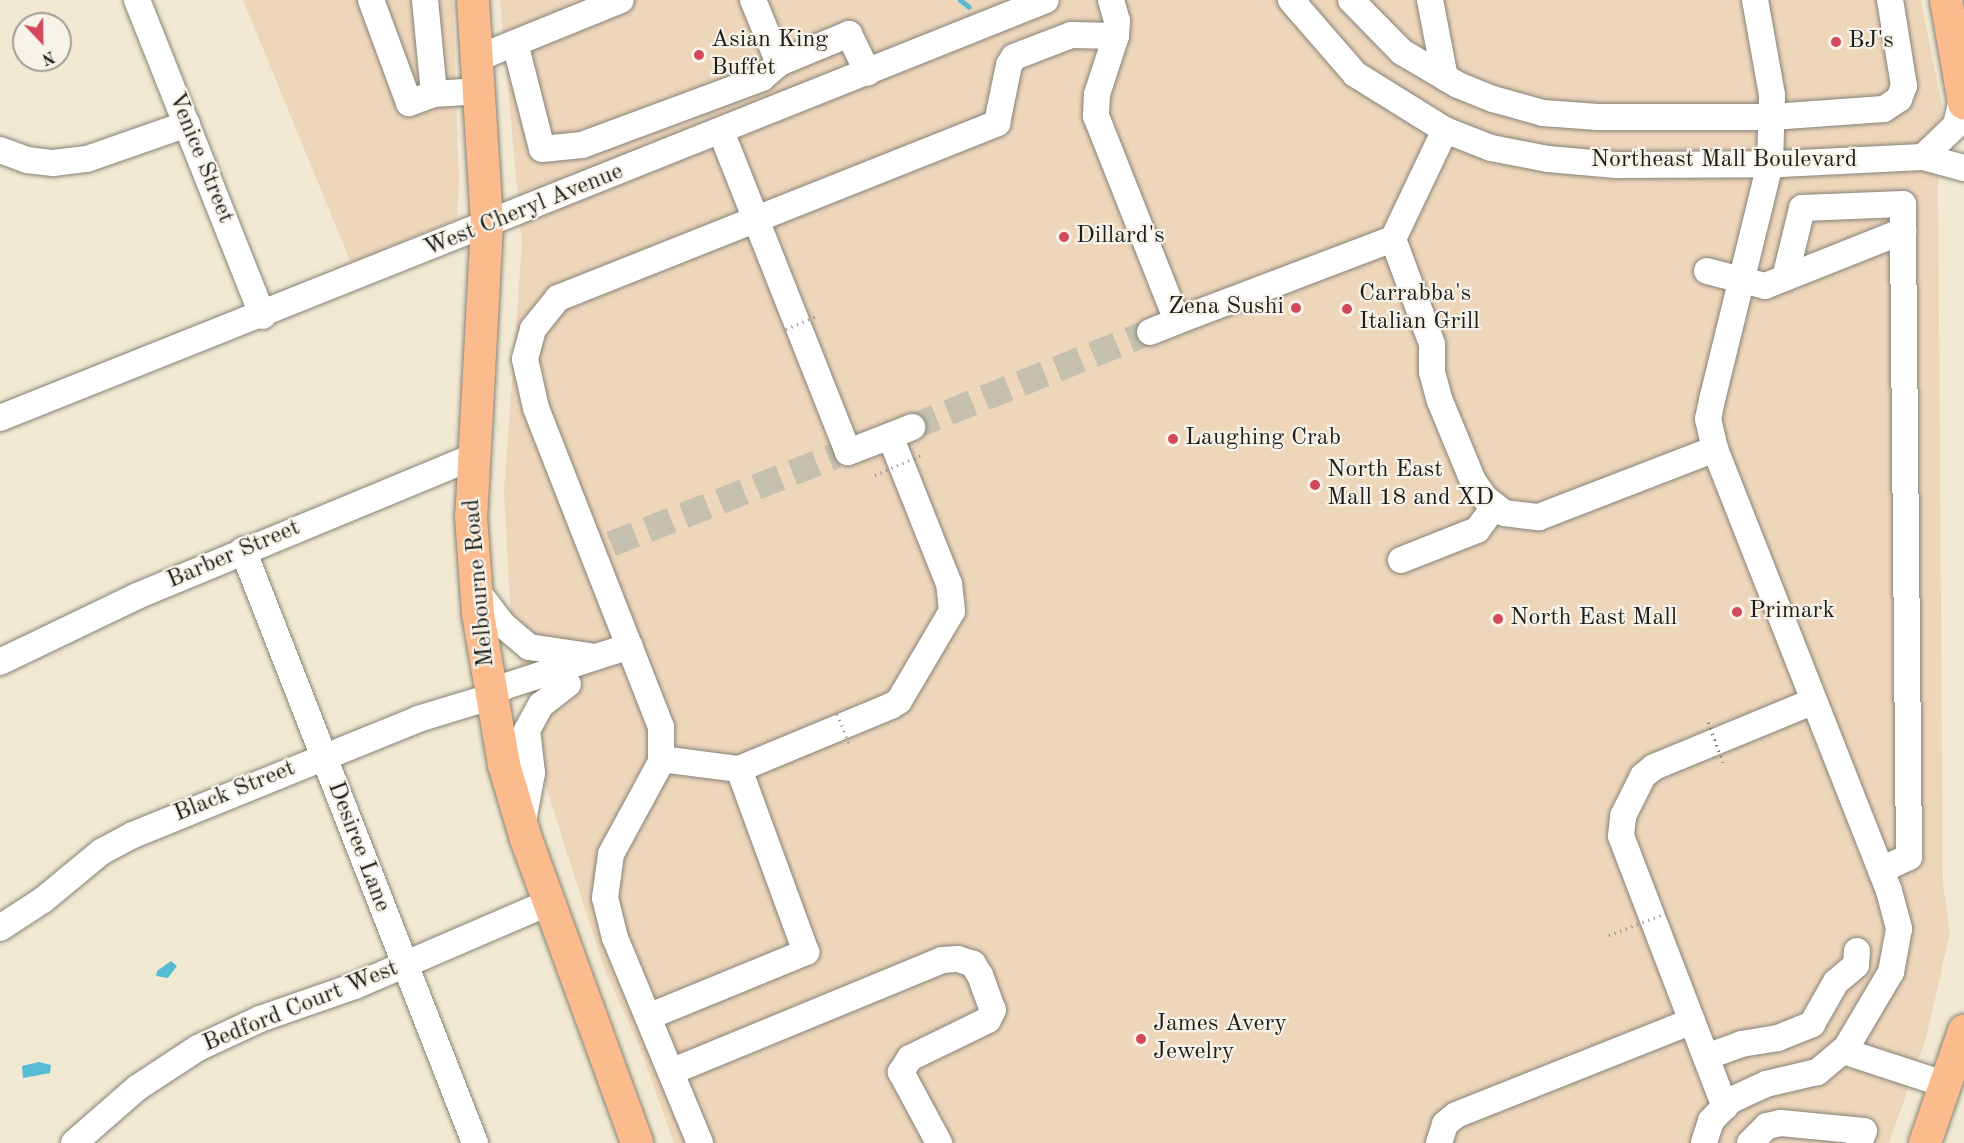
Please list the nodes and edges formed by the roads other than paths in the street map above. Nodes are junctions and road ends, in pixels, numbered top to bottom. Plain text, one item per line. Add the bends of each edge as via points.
1 (137, 0) edge
2 (371, 0) edge
3 (426, 0) edge
4 (473, 0) edge
5 (621, 0) edge
6 (753, 0) edge
7 (1111, 0) edge
8 (1291, 0) edge
9 (1351, 0) edge
10 (1430, 0) edge
11 (1755, 0) edge
12 (1890, 0) edge
13 (1946, 0) edge
14 (1038, 2) edge
15 (1116, 36) junction
16 (515, 43) junction
17 (478, 58) junction
18 (770, 71) junction
19 (868, 72) junction
20 (1445, 78) junction
21 (480, 91) junction
22 (434, 94) junction
23 (1963, 98) edge
24 (774, 111) junction
25 (1772, 117) junction
26 (187, 124) junction
27 (1445, 130) junction
28 (721, 131) junction
29 (582, 145) junction
30 (0, 150) edge
31 (1923, 157) junction
32 (1770, 164) junction
33 (1964, 168) edge
34 (595, 182) junction
35 (757, 220) junction
36 (487, 225) junction
37 (1903, 231) junction
38 (1393, 239) junction
39 (1707, 271) dead end
40 (1785, 278) junction
41 (1741, 281) junction
42 (263, 316) junction
43 (1177, 321) junction
44 (1150, 332) tunnel mouth
45 (0, 418) edge
46 (1715, 449) junction
47 (472, 457) junction
48 (1495, 506) junction
49 (243, 550) junction
50 (1401, 560) dead end
51 (477, 591) junction
52 (3, 652) edge
53 (633, 653) junction
54 (601, 656) junction
55 (568, 684) junction
56 (490, 697) junction
57 (1814, 701) junction
58 (323, 757) junction
59 (661, 759) junction
60 (739, 769) junction
61 (522, 827) junction
62 (1881, 870) junction
63 (548, 903) junction
64 (0, 928) edge
65 (1857, 951) dead end
66 (405, 965) junction
67 (650, 1016) junction
68 (1692, 1021) junction
69 (1964, 1031) edge
70 (1842, 1052) junction
71 (1706, 1057) junction
72 (673, 1071) junction
73 (1947, 1085) junction
74 (1725, 1107) junction
75 (74, 1143) edge
76 (475, 1143) edge
77 (637, 1143) edge
78 (700, 1143) edge
79 (939, 1143) edge
80 (1438, 1143) edge
81 (1704, 1143) edge
82 (1750, 1143) edge
83 (1859, 1143) edge
84 (1925, 1143) edge

1 - 26 street, Venice Street
2 - 22 street via 409,103
3 - 22 street
4 - 17 main road, Melbourne Road
5 - 16 street
6 - 18 street
7 - 15 street via 1117,21
8 - 27 street, Northeast Mall Boulevard via 1355,74
9 - 20 street via 1402,52
10 - 20 street
11 - 25 street
12 - 25 street via 1904,86 1893,106 1866,112
13 - 23 main road
14 - 19 street, West Cheryl Avenue
15 - 35 street via 1071,35 1014,57 997,123
15 - 43 street via 1097,94 1096,116
16 - 17 street
16 - 29 street via 542,149
17 - 21 main road, Melbourne Road
18 - 19 street via 849,34
18 - 24 street
18 - 29 street
19 - 24 street, West Cheryl Avenue
20 - 25 street via 1493,99 1543,113 1598,117
21 - 22 street
21 - 36 main road, Melbourne Road
23 - 31 street via 1956,124
24 - 28 street, West Cheryl Avenue
25 - 32 street
26 - 30 street via 87,159 44,162
26 - 42 street, Venice Street
27 - 32 street, Northeast Mall Boulevard via 1491,148 1548,159 1616,165
27 - 38 street
28 - 34 street, West Cheryl Avenue
28 - 35 street
29 - 34 street
31 - 32 street, Northeast Mall Boulevard
31 - 33 street, Northeast Mall Boulevard
32 - 41 street
34 - 36 street, West Cheryl Avenue
35 - 53 street via 558,298 533,329 525,359 530,386 602,548
35 - 60 street via 842,454 901,432 949,584 952,611 899,701
36 - 42 street, West Cheryl Avenue
36 - 47 main road, Melbourne Road
37 - 40 street
37 - 40 street via 1903,204 1802,207
37 - 62 street via 1909,857
38 - 43 street
38 - 48 street via 1432,344 1432,372 1440,401 1473,481
39 - 41 street
40 - 41 street via 1766,286
41 - 46 street via 1708,419
42 - 45 street, West Cheryl Avenue
43 - 44 street
46 - 48 street via 1539,517 1504,513
46 - 57 street
47 - 49 street, Barber Street
47 - 51 main road, Melbourne Road via 471,516
48 - 50 street via 1477,530
49 - 52 street, Barber Street
49 - 58 street, Desiree Lane
51 - 54 street via 503,625 529,647
51 - 56 main road, Melbourne Road
53 - 54 street
53 - 55 street
53 - 59 street via 661,727
54 - 56 street via 506,686
55 - 56 street via 509,699
55 - 61 street via 541,705 527,730 532,773
56 - 58 street, Black Street via 418,719
56 - 61 main road, Melbourne Road
57 - 62 street
57 - 68 street via 1654,767 1643,776 1623,816 1621,836
58 - 64 street, Black Street via 133,835 101,852 43,900
58 - 66 street, Desiree Lane
59 - 60 street
59 - 67 street via 611,854 605,886 615,938
60 - 67 street via 806,952
61 - 63 main road, Melbourne Road
62 - 70 street via 1898,922 1899,949 1892,972 1862,1026
63 - 66 street, Bedford Court West
63 - 77 main road, Melbourne Road
65 - 71 street via 1856,965 1836,982 1812,1024 1779,1038 1741,1044
66 - 75 street, Bedford Court West via 260,1019 198,1048 137,1088
66 - 76 street, Desiree Lane
67 - 72 street
68 - 71 street
68 - 80 street via 1456,1115 1445,1124
69 - 73 main road
70 - 73 street
70 - 74 street via 1817,1072 1747,1091
71 - 74 street
72 - 78 street
72 - 79 street via 942,960 958,959 973,964 980,975 993,1010 988,1020 910,1058 901,1072
73 - 84 main road
74 - 81 street via 1711,1121
82 - 83 street via 1767,1126 1781,1123 1864,1131

